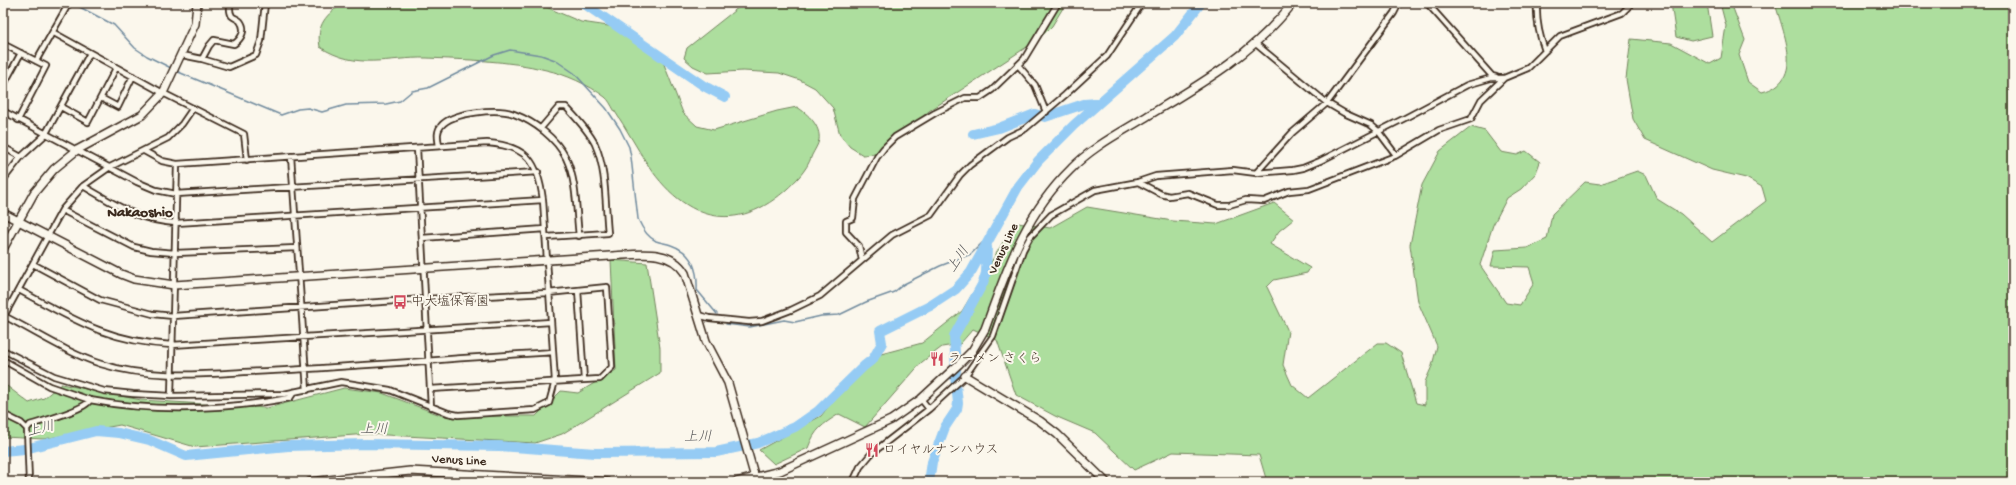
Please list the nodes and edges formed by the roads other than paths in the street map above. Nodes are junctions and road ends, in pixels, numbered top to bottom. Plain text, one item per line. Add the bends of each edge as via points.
1 (69, 3) edge
2 (197, 3) edge
3 (230, 3) edge
4 (265, 3) edge
5 (1058, 3) edge
6 (1142, 3) edge
7 (1292, 3) edge
8 (1399, 3) edge
9 (1427, 3) edge
10 (1537, 3) edge
11 (1632, 3) edge
12 (54, 32) junction
13 (3, 44) edge
14 (1256, 44) junction
15 (1545, 51) junction
16 (21, 53) junction
17 (90, 53) junction
18 (181, 56) junction
19 (202, 59) junction
20 (36, 61) junction
21 (1018, 65) junction
22 (116, 68) junction
23 (133, 76) junction
24 (1504, 78) junction
25 (3, 86) edge
26 (163, 93) junction
27 (101, 98) junction
28 (1327, 103) junction
29 (61, 108) junction
30 (193, 108) junction
31 (3, 111) edge
32 (1044, 113) junction
33 (18, 120) junction
34 (541, 128) junction
35 (1378, 131) junction
36 (45, 135) junction
37 (439, 146) junction
38 (3, 147) edge
39 (416, 148) junction
40 (77, 150) junction
41 (144, 151) junction
42 (1396, 155) junction
43 (291, 156) junction
44 (22, 157) junction
45 (247, 160) junction
46 (177, 164) junction
47 (110, 167) junction
48 (538, 172) junction
49 (1256, 173) junction
50 (418, 178) junction
51 (3, 180) edge
52 (1138, 182) junction
53 (83, 186) junction
54 (293, 187) junction
55 (176, 194) junction
56 (543, 200) junction
57 (420, 208) junction
58 (62, 210) junction
59 (3, 213) edge
60 (295, 216) junction
61 (19, 221) junction
62 (176, 223) junction
63 (545, 229) junction
64 (47, 236) junction
65 (579, 236) junction
66 (546, 237) junction
67 (422, 238) junction
68 (3, 248) edge
69 (297, 248) junction
70 (175, 254) junction
71 (862, 260) junction
72 (547, 261) junction
73 (33, 264) junction
74 (423, 267) junction
75 (299, 278) junction
76 (174, 285) junction
77 (19, 290) junction
78 (578, 290) junction
79 (548, 293) junction
80 (425, 299) junction
81 (301, 309) junction
82 (698, 315) junction
83 (173, 316) junction
84 (4, 317) edge
85 (551, 322) junction
86 (427, 329) junction
87 (303, 338) junction
88 (977, 343) junction
89 (172, 345) junction
90 (983, 349) junction
91 (3, 350) edge
92 (552, 352) junction
93 (3, 360) edge
94 (429, 361) junction
95 (305, 369) junction
96 (171, 375) junction
97 (964, 377) junction
98 (584, 380) junction
99 (555, 381) junction
100 (430, 389) junction
101 (307, 390) junction
102 (294, 392) junction
103 (171, 396) junction
104 (921, 398) junction
105 (90, 400) junction
106 (431, 407) junction
107 (929, 409) junction
108 (3, 414) edge
109 (27, 429) junction
110 (754, 474) junction
111 (29, 482) edge
112 (310, 482) edge
113 (608, 482) edge
114 (736, 482) edge
115 (853, 482) edge
116 (1106, 482) edge

1 - 12 street
2 - 18 street via 195,24
3 - 19 street via 233,17 240,21 243,28 242,36 234,44 214,40
4 - 19 street via 261,41 256,55 229,67
5 - 21 street via 1029,52
6 - 32 street via 1107,56
7 - 14 street, Venus Line
8 - 28 street
9 - 24 street via 1492,76
10 - 15 street via 1536,16
11 - 15 street via 1622,13 1560,36
12 - 17 street
12 - 20 street
13 - 16 street
14 - 28 street
14 - 88 street, Venus Line via 1199,85 1099,145 1063,177 1023,232 1011,256 985,329
15 - 24 street via 1528,68
16 - 20 street
16 - 25 street
17 - 22 street
17 - 29 street
18 - 19 street
18 - 26 street
20 - 33 street via 46,66
21 - 32 street via 1035,85
21 - 71 street via 985,96 965,98 935,113 895,137 877,156 856,199 853,218 846,221 846,232 859,246
22 - 23 street
22 - 27 street
23 - 26 street
23 - 27 street via 118,107
24 - 35 street via 1491,78 1467,85
24 - 42 street via 1481,100 1471,119 1439,130
26 - 30 street
26 - 40 street via 142,115
27 - 29 street via 88,122
28 - 35 street
28 - 49 street via 1292,133
29 - 36 street
30 - 41 street via 168,138
30 - 45 street via 244,134
31 - 33 street
32 - 71 street via 960,174 931,215 892,235
33 - 36 street
34 - 37 street via 512,113 476,112 442,125 438,132
34 - 65 street via 566,157 572,172
34 - 65 street via 559,107 566,107 582,125 600,160 608,234
35 - 42 street
35 - 49 street via 1303,168
36 - 40 street
36 - 44 street
37 - 39 street
37 - 48 street via 500,144 524,154 532,161
38 - 44 street
39 - 43 street
39 - 50 street
40 - 47 street
40 - 61 street via 45,179
41 - 46 street via 162,162
41 - 47 street
42 - 52 street via 1309,189 1289,191 1264,201 1246,200 1229,205 1218,205 1188,193 1169,196 1161,194
43 - 45 street
43 - 54 street
44 - 51 street
45 - 46 street
46 - 55 street
47 - 53 street
47 - 55 street via 156,190
48 - 50 street
48 - 56 street
49 - 52 street via 1233,170 1182,173 1156,176
50 - 54 street
50 - 57 street
52 - 90 street via 1095,190 1050,215 1022,250 993,336
53 - 58 street
53 - 62 street via 132,214 154,221
54 - 55 street
54 - 60 street
55 - 62 street
56 - 57 street
56 - 63 street
57 - 60 street
57 - 67 street
58 - 64 street
58 - 70 street via 134,247
59 - 61 street
60 - 62 street
60 - 69 street
61 - 64 street
61 - 68 street
62 - 70 street
63 - 66 street
63 - 67 street
64 - 73 street
64 - 76 street via 121,274 134,279
65 - 66 street
66 - 72 street
67 - 74 street
69 - 70 street
69 - 75 street
70 - 76 street
71 - 82 street via 820,296 780,315 749,322
72 - 74 street
72 - 79 street
72 - 82 street via 649,254 668,257 681,266 685,273
73 - 77 street
73 - 83 street via 100,300 153,314
74 - 75 street
74 - 80 street
75 - 76 street
75 - 81 street
76 - 83 street
77 - 84 street
77 - 89 street via 104,334 134,341
78 - 79 street
78 - 98 street
78 - 98 street via 607,287 612,359 612,367 600,379
79 - 80 street
79 - 85 street
80 - 81 street
80 - 86 street
81 - 83 street
81 - 87 street
82 - 110 street via 706,341 728,383
83 - 89 street
84 - 96 street via 102,364
85 - 86 street
85 - 92 street
86 - 87 street
86 - 94 street
87 - 89 street
87 - 95 street
88 - 90 street
88 - 104 street, Venus Line via 972,351
89 - 96 street
90 - 97 street
91 - 103 street via 54,376 82,386 133,394
92 - 94 street
92 - 99 street
93 - 105 street via 49,386
94 - 95 street
94 - 100 street
95 - 96 street
95 - 101 street
96 - 103 street
97 - 107 street
97 - 116 street via 1040,421
98 - 99 street
99 - 100 street
99 - 106 street via 549,403 535,410 458,415
100 - 106 street
101 - 102 street
101 - 106 street via 341,382 353,383 390,390
102 - 103 street via 239,396
102 - 105 street via 290,398 212,409 149,408
104 - 107 street
104 - 110 street, Venus Line via 875,428 780,471
105 - 109 street via 78,409 30,425
107 - 115 street via 871,454 860,467
108 - 109 street
109 - 111 street
110 - 114 street, Venus Line
112 - 113 street, Venus Line via 410,471

